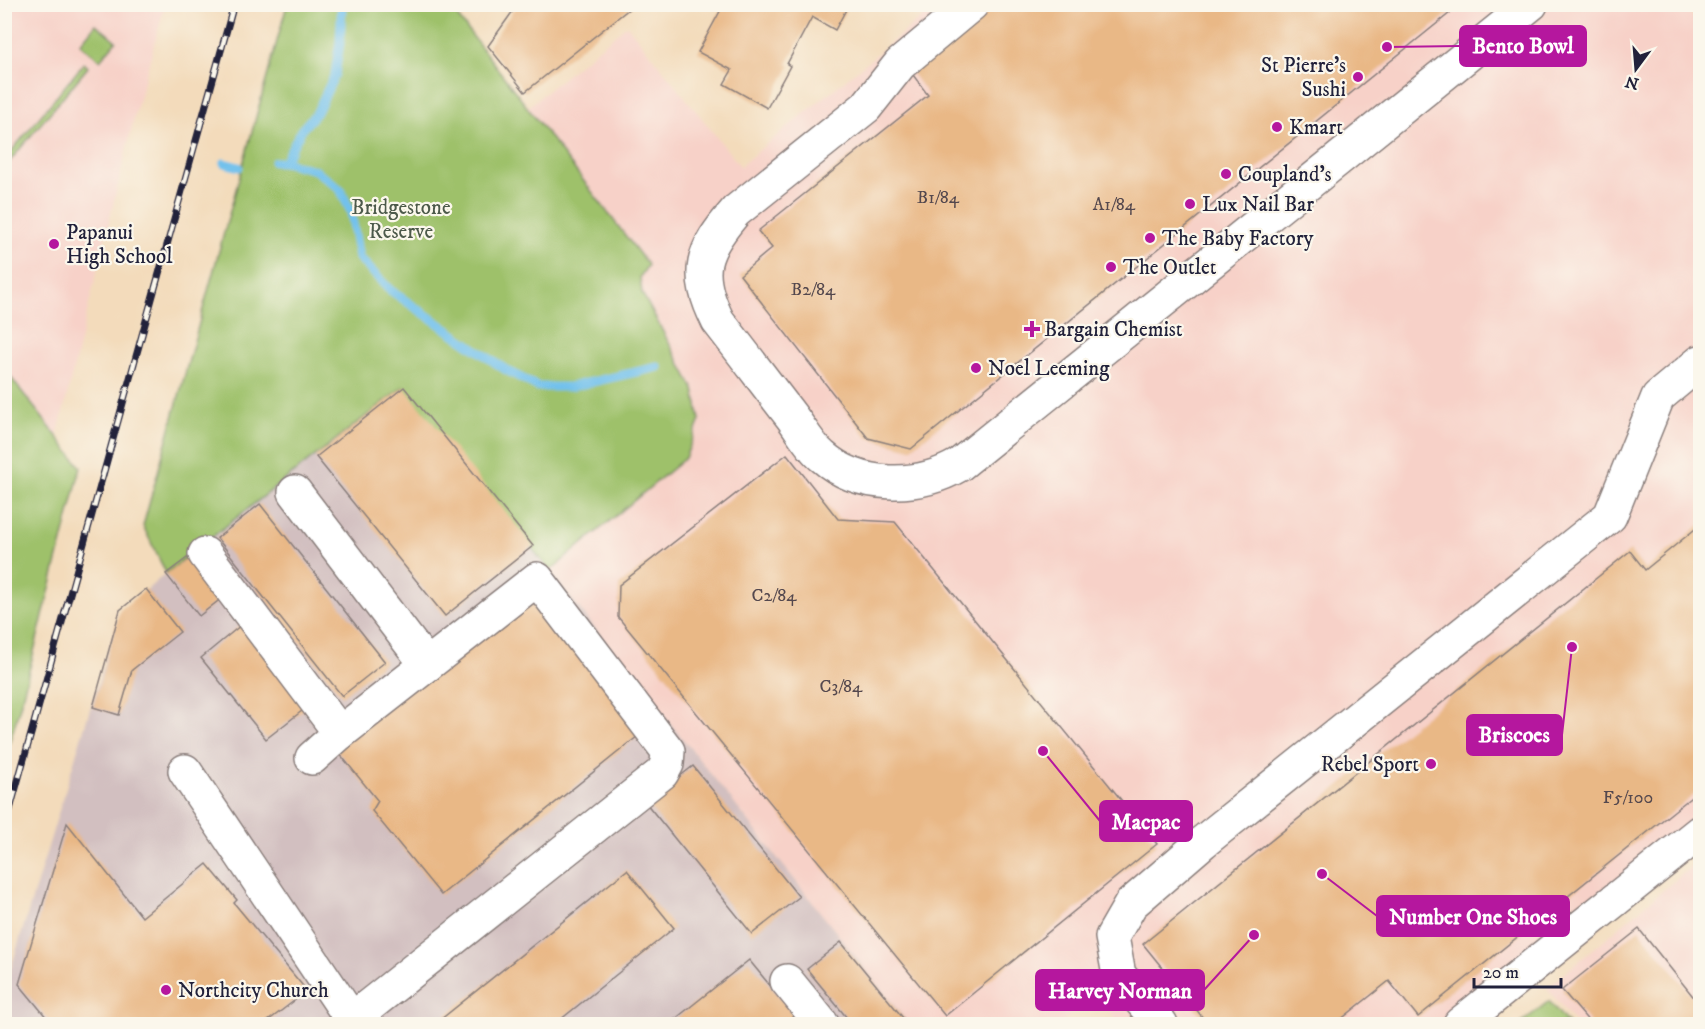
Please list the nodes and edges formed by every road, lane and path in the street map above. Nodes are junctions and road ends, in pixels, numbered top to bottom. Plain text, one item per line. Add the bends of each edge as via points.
1 (972, 4) edge
2 (1531, 4) edge
3 (1701, 362) edge
4 (295, 492) dead end
5 (205, 554) dead end
6 (427, 665) junction
7 (340, 733) junction
8 (312, 758) dead end
9 (185, 771) dead end
10 (1701, 832) edge
11 (787, 981) dead end
12 (349, 1022) edge
13 (817, 1023) edge
14 (1161, 1024) edge
15 (1460, 1024) edge

1 - 2 street via 900,64 866,107 736,212 719,230 704,264 708,301 725,330 821,456 844,472 865,478 920,481 959,465
3 - 14 street via 1658,397 1610,516 1131,904 1112,937 1119,975
4 - 6 street
5 - 7 street
6 - 7 street
6 - 12 street via 537,579 668,752 667,764 663,773
7 - 8 street
9 - 12 street
10 - 15 street
11 - 13 street

